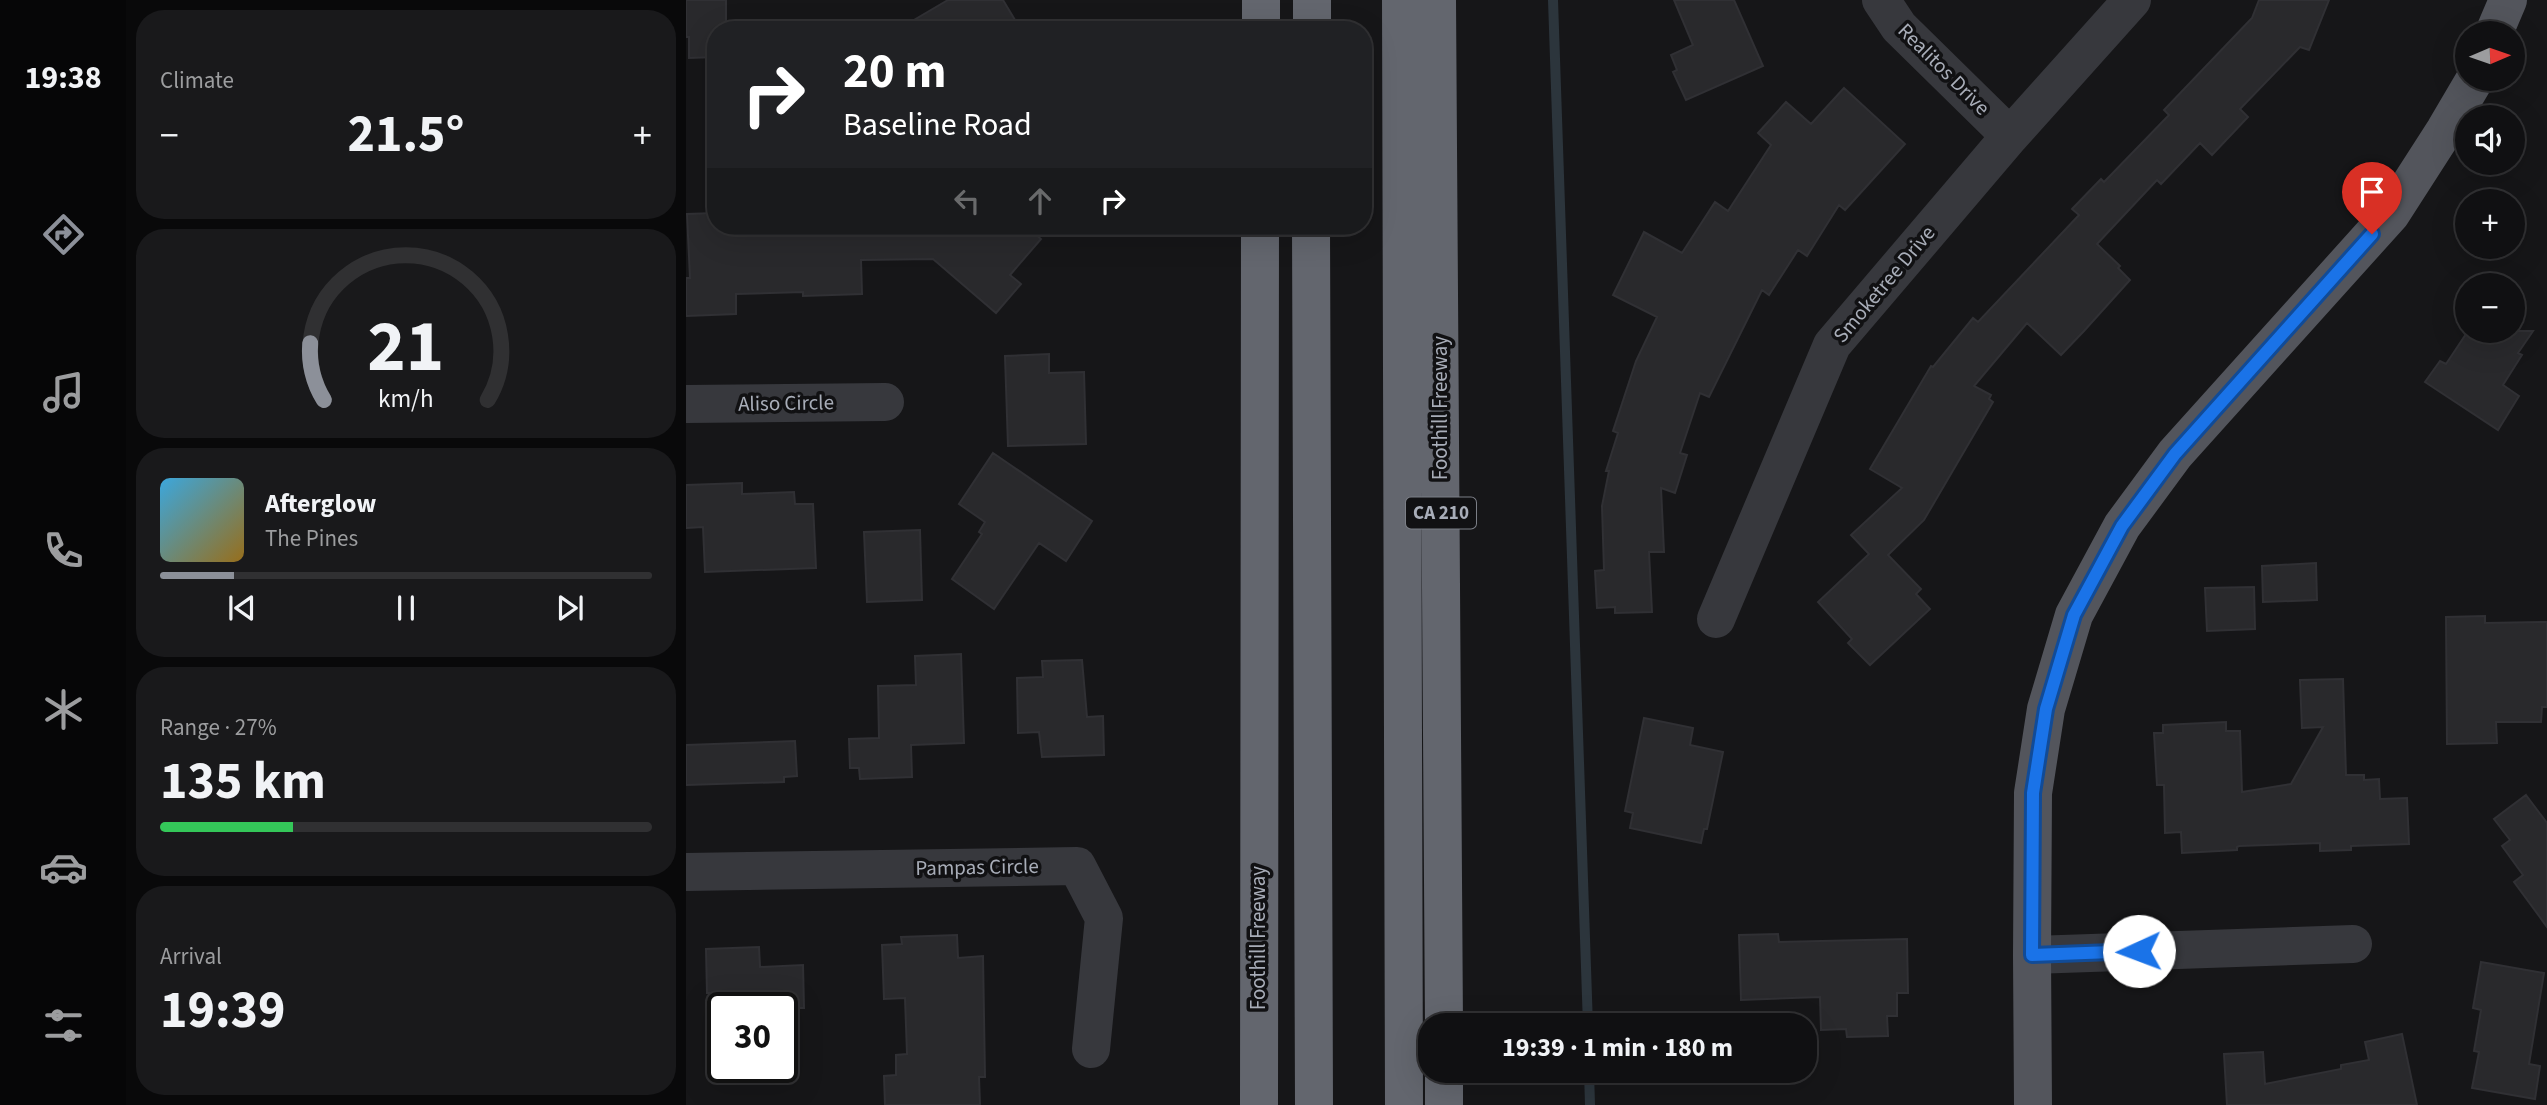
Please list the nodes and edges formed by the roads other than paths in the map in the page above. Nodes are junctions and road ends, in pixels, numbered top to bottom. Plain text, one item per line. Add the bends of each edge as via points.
1 (1261, 0) edge
2 (1312, 0) edge
3 (1401, 0) edge
4 (1437, 0) edge
5 (1881, 0) edge
6 (2132, 0) edge
7 (2508, 0) edge
8 (1261, 21) edge
9 (1312, 21) edge
10 (2499, 21) edge
11 (2468, 91) edge
12 (2010, 136) junction
13 (1261, 235) edge
14 (1311, 235) edge
15 (886, 402) dead end
16 (686, 404) edge
17 (1716, 619) dead end
18 (686, 872) edge
19 (2353, 944) dead end
20 (2032, 955) junction
21 (1444, 1013) edge
22 (1091, 1049) dead end
23 (1444, 1083) edge
24 (1258, 1105) edge
25 (1314, 1105) edge
26 (1404, 1105) edge
27 (1444, 1105) edge
28 (2034, 1105) edge

1 - 8 highway
2 - 9 highway
3 - 26 highway
4 - 21 highway, Foothill Freeway / CA 210
5 - 12 street, Realitos Drive via 1899,27
6 - 12 street, Smoketree Drive
7 - 10 main road
11 - 20 main road via 2391,214 2175,454 2122,526 2074,615 2046,709 2033,793
12 - 17 street, Smoketree Drive via 1832,345
13 - 24 highway, Foothill Freeway
14 - 25 highway
15 - 16 street, Aliso Circle
18 - 22 street, Pampas Circle via 1077,866 1104,918
19 - 20 street
20 - 28 main road
23 - 27 highway

